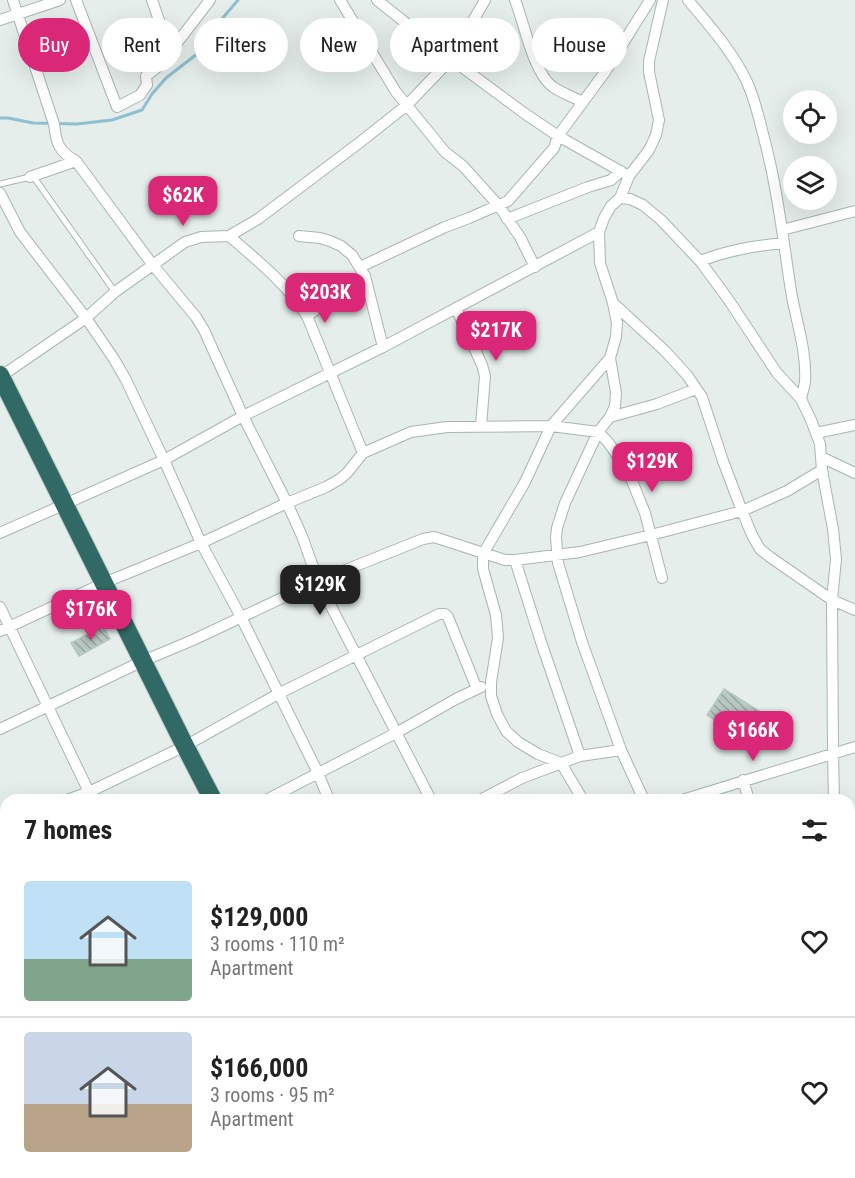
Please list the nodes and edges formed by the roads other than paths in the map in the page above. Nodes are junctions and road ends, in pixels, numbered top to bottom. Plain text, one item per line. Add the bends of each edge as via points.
1 (14, 0) edge
2 (60, 0) edge
3 (76, 0) edge
4 (152, 0) edge
5 (210, 0) edge
6 (340, 0) edge
7 (377, 0) edge
8 (395, 0) edge
9 (485, 0) edge
10 (515, 0) edge
11 (650, 0) edge
12 (663, 0) edge
13 (688, 0) edge
14 (18, 14) junction
15 (394, 14) junction
16 (158, 18) edge
17 (399, 18) edge
18 (475, 18) edge
19 (0, 20) edge
20 (182, 36) edge
21 (102, 68) edge
22 (104, 72) edge
23 (151, 72) edge
24 (439, 72) edge
25 (469, 72) edge
26 (583, 102) junction
27 (407, 105) junction
28 (558, 136) junction
29 (76, 161) junction
30 (625, 173) junction
31 (31, 177) junction
32 (0, 184) edge
33 (0, 193) edge
34 (620, 198) junction
35 (498, 206) junction
36 (855, 211) edge
37 (507, 219) junction
38 (782, 230) junction
39 (599, 232) junction
40 (229, 236) junction
41 (298, 236) dead end
42 (784, 243) junction
43 (700, 261) junction
44 (152, 264) junction
45 (535, 267) junction
46 (363, 271) junction
47 (115, 292) junction
48 (613, 303) junction
49 (456, 308) junction
50 (306, 316) junction
51 (86, 318) junction
52 (383, 347) junction
53 (610, 358) junction
54 (330, 372) junction
55 (0, 376) edge
56 (696, 388) junction
57 (801, 399) junction
58 (243, 416) junction
59 (610, 417) junction
60 (855, 425) edge
61 (481, 426) junction
62 (551, 426) junction
63 (598, 432) junction
64 (816, 433) junction
65 (363, 453) junction
66 (821, 457) junction
67 (164, 460) junction
68 (822, 470) junction
69 (855, 472) edge
70 (287, 503) junction
71 (65, 504) junction
72 (742, 511) junction
73 (0, 533) edge
74 (651, 535) junction
75 (201, 543) junction
76 (483, 554) junction
77 (557, 554) junction
78 (515, 560) junction
79 (662, 578) dead end
80 (318, 581) junction
81 (104, 583) junction
82 (832, 600) junction
83 (0, 607) edge
84 (855, 610) edge
85 (241, 617) junction
86 (5, 629) edge
87 (356, 655) junction
88 (143, 661) junction
89 (491, 682) junction
90 (477, 689) junction
91 (278, 694) junction
92 (48, 706) junction
93 (0, 729) edge
94 (396, 733) junction
95 (185, 746) junction
96 (855, 747) edge
97 (621, 750) junction
98 (833, 753) junction
99 (580, 756) junction
100 (561, 763) junction
101 (318, 773) junction
102 (743, 780) junction
103 (89, 792) junction
104 (84, 794) edge
105 (210, 794) edge
106 (278, 794) edge
107 (327, 794) edge
108 (428, 794) edge
109 (491, 794) edge
110 (579, 794) edge
111 (642, 794) edge
112 (700, 794) edge
113 (746, 794) edge
114 (834, 794) edge

1 - 14 street
2 - 14 street
3 - 21 street
4 - 16 street
5 - 20 street
6 - 27 street
7 - 15 street
8 - 15 street
9 - 18 street
10 - 26 street via 532,54 548,82
11 - 26 street
12 - 30 street via 649,61 659,120 656,135 649,150
13 - 38 street via 709,24 747,82 768,154
14 - 19 street
14 - 29 street via 56,140 63,152
15 - 17 street
22 - 23 street via 117,107 140,95
24 - 27 street
25 - 28 street
26 - 28 street
27 - 35 street via 445,152 463,166
27 - 40 street via 258,219
28 - 30 street
28 - 35 street via 554,148 521,188
29 - 31 street
29 - 44 street
30 - 34 street
30 - 37 street
31 - 32 lane
31 - 47 lane
33 - 51 street via 20,232
34 - 39 street via 611,206
34 - 43 street via 643,205
35 - 37 street
35 - 46 street via 446,227
36 - 38 street
37 - 45 street
38 - 42 street
39 - 45 street
39 - 48 street via 600,263
40 - 44 street via 192,239
40 - 50 street via 266,267
41 - 46 street via 320,238 341,246
42 - 43 street via 748,247
42 - 57 street via 803,347 805,382
43 - 57 street via 777,373
44 - 47 street
44 - 58 street via 204,330
45 - 49 street
46 - 50 street
46 - 52 street
47 - 51 street
48 - 53 street via 616,337
48 - 56 street via 665,351
49 - 52 street
49 - 61 street via 485,376
50 - 54 street
51 - 55 street
51 - 67 street via 126,380
52 - 54 street
53 - 59 street via 616,393
53 - 62 street
54 - 58 street
54 - 65 street
55 - 71 highway
56 - 59 street
56 - 72 street
57 - 64 street
58 - 67 street
58 - 70 street
59 - 63 street
60 - 64 street
61 - 62 street
61 - 65 street via 411,432
62 - 63 street
62 - 76 street via 525,482
63 - 74 street via 628,471
63 - 77 street via 565,503 557,528
64 - 66 street
65 - 70 street via 340,479
66 - 68 street
66 - 69 street
67 - 71 street
67 - 75 street
68 - 72 street
68 - 82 street via 836,559
70 - 75 street
70 - 80 street
71 - 73 street
71 - 81 highway
72 - 74 street
72 - 82 street via 760,549
74 - 77 street
74 - 79 street
75 - 81 street
75 - 85 street
76 - 78 street
76 - 80 street via 434,537
76 - 89 street via 498,638
77 - 78 street
77 - 97 street via 582,642
78 - 99 street
80 - 85 street
80 - 87 street
81 - 86 street
81 - 88 highway
82 - 84 street
82 - 98 street
83 - 86 street
85 - 88 street
85 - 91 street
86 - 92 street
87 - 90 street via 445,614
87 - 91 street
87 - 94 street
88 - 92 street
88 - 95 highway
89 - 90 street
89 - 100 street via 491,696 506,731 538,754
90 - 94 street
91 - 95 street
91 - 101 street
92 - 93 street
92 - 103 street
94 - 101 street
94 - 108 street
95 - 103 street
95 - 105 highway
96 - 98 street
97 - 99 street
97 - 111 street
98 - 102 street
98 - 114 street
99 - 100 street
100 - 109 street
100 - 110 street
101 - 106 street
101 - 107 street
102 - 112 street
102 - 113 street
103 - 104 street

